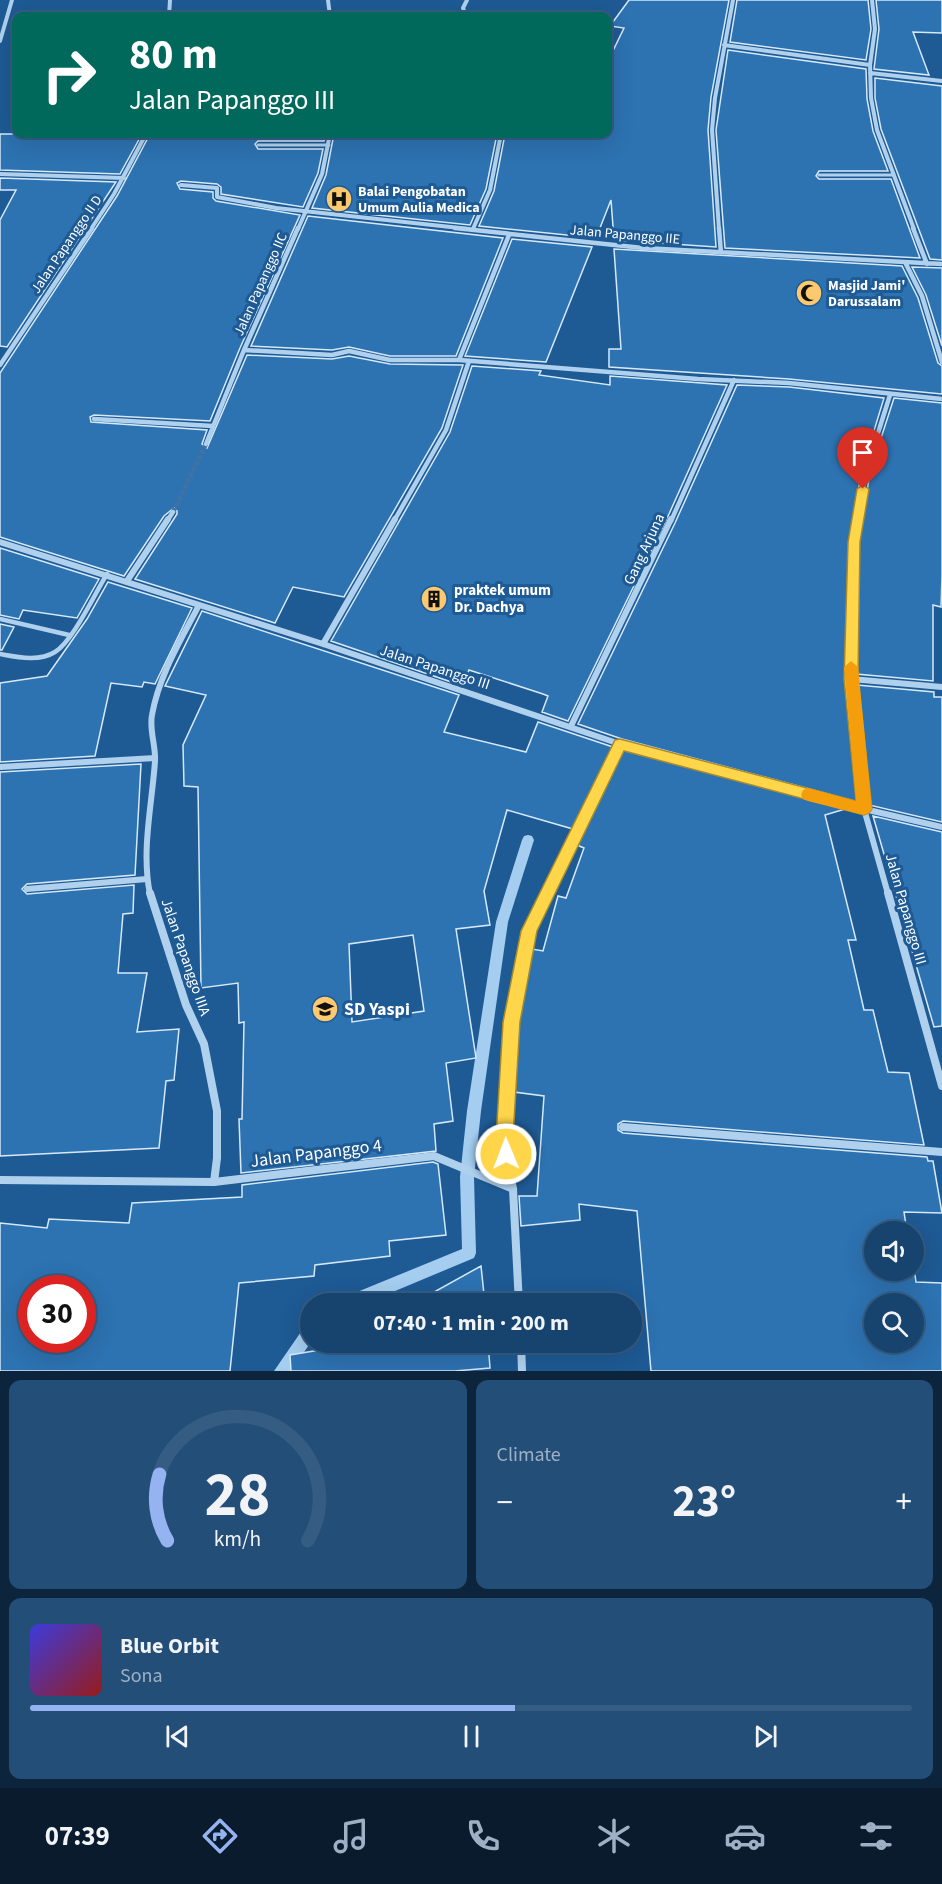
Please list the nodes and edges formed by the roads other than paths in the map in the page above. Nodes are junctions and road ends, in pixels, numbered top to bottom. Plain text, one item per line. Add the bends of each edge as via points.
1 (12, 0) edge
2 (733, 0) edge
3 (872, 0) edge
4 (0, 41) edge
5 (724, 45) junction
6 (870, 65) junction
7 (870, 73) junction
8 (942, 81) edge
9 (144, 138) edge
10 (330, 138) edge
11 (500, 138) edge
12 (258, 145) dead end
13 (329, 145) junction
14 (0, 174) edge
15 (819, 175) dead end
16 (894, 175) junction
17 (124, 178) junction
18 (181, 185) dead end
19 (307, 210) junction
20 (473, 229) junction
21 (509, 235) junction
22 (722, 253) junction
23 (906, 264) junction
24 (927, 264) junction
25 (942, 264) edge
26 (244, 350) junction
27 (459, 360) junction
28 (469, 361) junction
29 (942, 362) edge
30 (0, 365) edge
31 (734, 380) junction
32 (890, 395) junction
33 (942, 399) edge
34 (94, 419) dead end
35 (213, 426) junction
36 (206, 444) tunnel mouth
37 (173, 512) tunnel mouth
38 (0, 542) edge
39 (106, 574) junction
40 (127, 581) junction
41 (199, 604) junction
42 (0, 619) edge
43 (69, 635) junction
44 (323, 644) junction
45 (0, 654) edge
46 (851, 679) junction
47 (942, 687) edge
48 (571, 726) junction
49 (620, 744) junction
50 (155, 759) junction
51 (0, 766) edge
52 (864, 809) junction
53 (942, 827) edge
54 (147, 879) junction
55 (27, 889) dead end
56 (942, 1086) edge
57 (623, 1127) dead end
58 (942, 1152) edge
59 (0, 1180) edge
60 (214, 1182) junction
61 (510, 1187) junction
62 (518, 1293) edge
63 (521, 1353) edge
64 (522, 1371) edge

1 - 4 street
2 - 5 street
3 - 6 street via 875,29
5 - 6 street
5 - 22 street via 712,130
6 - 7 street
7 - 8 street
7 - 16 street via 877,130
9 - 17 street, Jalan Papanggo II D
10 - 13 street, Jalan Papanggo IIC
11 - 20 street via 490,190
12 - 13 lane
13 - 19 street, Jalan Papanggo IIC
14 - 17 street
15 - 16 lane
16 - 24 street
17 - 30 street, Jalan Papanggo II D
18 - 19 street, Jalan Papanggo IIE via 217,188 217,197 221,198
19 - 20 street, Jalan Papanggo IIE
19 - 26 street, Jalan Papanggo IIC
20 - 21 street, Jalan Papanggo IIE
21 - 22 street, Jalan Papanggo IIE
21 - 27 street
22 - 23 street, Jalan Papanggo IIE
23 - 24 street, Jalan Papanggo IIE
23 - 29 street via 922,296
24 - 25 street, Jalan Papanggo IIE
26 - 27 street via 332,355 349,351 390,360
26 - 35 street, Jalan Papanggo IIC
27 - 28 street
28 - 31 street
28 - 44 street via 446,430
31 - 32 street
31 - 48 street, Gang Arjuna
32 - 33 street
32 - 46 street via 866,471 854,542
34 - 35 street
35 - 36 street, Jalan Papanggo IIC
37 - 40 street
38 - 39 street, Jalan Papanggo III
39 - 40 street, Jalan Papanggo III
39 - 43 lane
40 - 41 street, Jalan Papanggo III
41 - 44 street, Jalan Papanggo III
41 - 50 street, Jalan Papanggo IIIA via 156,694 151,717
42 - 43 lane
43 - 45 lane via 57,651 41,657
44 - 48 street, Jalan Papanggo III
46 - 47 street
46 - 52 street
48 - 49 street, Jalan Papanggo III
49 - 52 street, Jalan Papanggo III
49 - 61 street via 529,931 512,1022 504,1138
50 - 51 street
50 - 54 street, Jalan Papanggo IIIA
52 - 53 street, Jalan Papanggo III
52 - 56 street, Jalan Papanggo III
54 - 55 street
54 - 60 street, Jalan Papanggo IIIA via 186,1005 204,1044 217,1111
57 - 58 street
59 - 60 street, Jalan Papanggo 4
60 - 61 street, Jalan Papanggo 4 via 434,1156
61 - 62 street
63 - 64 street

